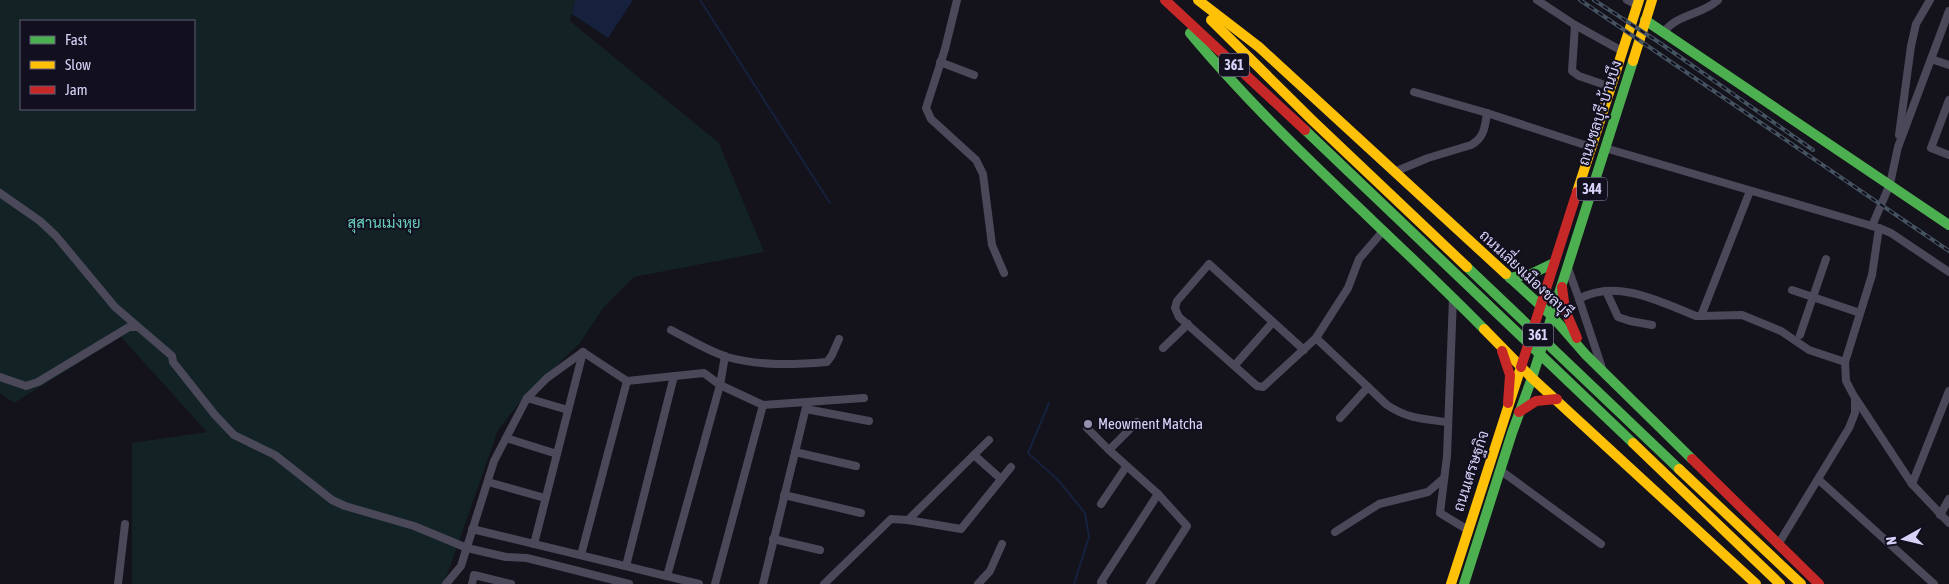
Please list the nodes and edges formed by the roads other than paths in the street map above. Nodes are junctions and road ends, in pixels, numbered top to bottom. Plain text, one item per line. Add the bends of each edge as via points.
1 (957, 0) edge
2 (1164, 0) edge
3 (1191, 0) edge
4 (1198, 0) edge
5 (1537, 0) edge
6 (1626, 0) edge
7 (1652, 0) edge
8 (1718, 0) edge
9 (1930, 0) edge
10 (1638, 2) edge
11 (1949, 11) edge
12 (1645, 20) junction
13 (1575, 25) junction
14 (1664, 32) junction
15 (1622, 51) junction
16 (1931, 58) junction
17 (940, 62) junction
18 (1949, 65) edge
19 (974, 75) dead end
20 (1611, 87) junction
21 (1414, 92) dead end
22 (1949, 100) edge
23 (1487, 113) junction
24 (1947, 113) edge
25 (1591, 147) junction
26 (1898, 147) junction
27 (1605, 148) junction
28 (1949, 155) edge
29 (1394, 172) junction
30 (1890, 184) junction
31 (1750, 191) junction
32 (0, 193) edge
33 (1949, 225) edge
34 (1875, 227) junction
35 (1383, 231) junction
36 (1826, 259) dead end
37 (1554, 263) junction
38 (1568, 267) junction
39 (1949, 272) edge
40 (1004, 273) dead end
41 (1510, 278) junction
42 (1562, 284) junction
43 (1792, 290) dead end
44 (1606, 291) junction
45 (1813, 297) junction
46 (1453, 298) junction
47 (1579, 299) junction
48 (1540, 306) junction
49 (1860, 313) junction
50 (1552, 316) junction
51 (1701, 316) junction
52 (1273, 322) junction
53 (1188, 324) junction
54 (1479, 324) junction
55 (1652, 325) dead end
56 (137, 327) junction
57 (671, 330) dead end
58 (1800, 335) dead end
59 (1316, 338) junction
60 (839, 339) dead end
61 (1495, 340) junction
62 (1163, 348) dead end
63 (1304, 350) junction
64 (583, 352) junction
65 (1586, 355) junction
66 (725, 356) junction
67 (1845, 362) junction
68 (1235, 365) junction
69 (1521, 367) junction
70 (1604, 373) junction
71 (674, 376) junction
72 (0, 377) edge
73 (1532, 378) junction
74 (627, 381) junction
75 (720, 385) junction
76 (1368, 387) junction
77 (1948, 394) edge
78 (527, 398) junction
79 (864, 398) dead end
80 (1855, 398) junction
81 (1557, 399) junction
82 (1508, 403) junction
83 (763, 405) junction
84 (806, 406) junction
85 (568, 410) junction
86 (1519, 412) junction
87 (1340, 418) dead end
88 (869, 421) dead end
89 (1137, 422) dead end
90 (1447, 422) junction
91 (1087, 428) dead end
92 (506, 438) junction
93 (989, 440) dead end
94 (1108, 450) junction
95 (795, 452) junction
96 (557, 454) junction
97 (974, 455) junction
98 (856, 466) dead end
99 (1011, 467) dead end
100 (1126, 467) junction
101 (1500, 470) junction
102 (1444, 478) junction
103 (1001, 479) junction
104 (1819, 480) junction
105 (488, 482) junction
106 (1912, 484) junction
107 (1158, 494) junction
108 (784, 495) junction
109 (546, 498) junction
110 (1949, 500) edge
111 (1101, 504) dead end
112 (861, 513) dead end
113 (1940, 515) junction
114 (908, 520) junction
115 (1949, 523) edge
116 (125, 524) dead end
117 (472, 529) junction
118 (1468, 530) junction
119 (1335, 532) dead end
120 (773, 538) junction
121 (1779, 543) junction
122 (534, 544) junction
123 (1002, 544) dead end
124 (1601, 544) dead end
125 (467, 548) junction
126 (820, 550) dead end
127 (581, 555) junction
128 (626, 566) junction
129 (667, 576) junction
130 (507, 583) edge
131 (118, 584) edge
132 (446, 584) edge
133 (472, 584) edge
134 (626, 584) edge
135 (699, 584) edge
136 (715, 584) edge
137 (763, 584) edge
138 (824, 584) edge
139 (978, 584) edge
140 (1103, 584) edge
141 (1150, 584) edge
142 (1451, 584) edge
143 (1464, 584) edge
144 (1756, 584) edge
145 (1780, 584) edge
146 (1801, 584) edge
147 (1819, 584) edge
148 (1934, 584) edge

1 - 17 street
2 - 35 main road, 361 via 1224,75
2 - 145 main road, 361
3 - 146 main road, 361 via 1313,121
4 - 29 main road, ถนนเลี่ยงเมืองชลบุรี / 361 via 1259,47
5 - 13 street
6 - 10 street
7 - 12 main road, ถนนชลบุรี-บ้านบึง / 344
8 - 14 street via 1712,6 1670,24
9 - 26 street via 1916,24
10 - 15 main road, ถนนชลบุรี-บ้านบึง / 344
11 - 16 street
12 - 14 main road
12 - 27 main road, ถนนชลบุรี-บ้านบึง / 344
13 - 15 street
13 - 20 street via 1572,72
14 - 30 main road
15 - 20 main road, ถนนชลบุรี-บ้านบึง / 344
16 - 18 street
16 - 26 street
17 - 19 street
17 - 40 street via 926,108 931,119 976,160 983,174 992,245
20 - 25 main road, ถนนชลบุรี-บ้านบึง / 344
21 - 23 street
22 - 24 street
23 - 25 street
23 - 29 street via 1483,135 1478,142
24 - 28 street via 1931,148
25 - 37 main road, ถนนชลบุรี-บ้านบึง / 344
26 - 30 street
27 - 31 street
27 - 38 main road, ถนนชลบุรี-บ้านบึง / 344
29 - 41 main road, ถนนเลี่ยงเมืองชลบุรี / 361
30 - 33 main road
30 - 34 street
31 - 34 street
31 - 51 street
32 - 56 street via 56,236 115,307
34 - 39 street via 1891,233
34 - 49 street via 1872,275
35 - 46 main road, 361
35 - 59 street via 1358,259 1348,288
36 - 45 street
37 - 41 main road via 1531,274
37 - 48 main road, ถนนชลบุรี-บ้านบึง / 344
38 - 42 main road, ถนนชลบุรี-บ้านบึง / 344
38 - 47 street
41 - 48 main road, ถนนเลี่ยงเมืองชลบุรี / 361
41 - 54 main road via 1518,300 1510,320 1501,326
42 - 50 main road, ถนนชลบุรี-บ้านบึง / 344
42 - 65 main road via 1569,322
43 - 45 street
44 - 47 street via 1590,293
44 - 51 street via 1648,297
44 - 55 street via 1618,317
45 - 49 street
45 - 58 street
46 - 54 main road, 361
46 - 90 street
47 - 70 street
48 - 50 main road, ถนนเลี่ยงเมืองชลบุรี / 361
48 - 69 main road, ถนนชลบุรี-บ้านบึง / 344
49 - 67 street
50 - 65 main road, ถนนเลี่ยงเมืองชลบุรี / 361
50 - 73 main road, ถนนชลบุรี-บ้านบึง / 344
51 - 67 street via 1742,315 1781,331 1809,350
52 - 53 street via 1209,264 1177,301 1176,311
52 - 63 street
52 - 68 street
53 - 62 street
53 - 68 street
54 - 61 main road, 361
56 - 72 street via 129,328 38,382 26,386
56 - 125 street via 172,356 173,362 215,416 234,435 275,455 332,500 414,526
57 - 66 street
59 - 63 street
59 - 76 street
60 - 66 street via 827,362 764,364
61 - 69 main road, 361
61 - 82 main road via 1505,356 1510,375
63 - 68 street via 1263,387
64 - 74 street
64 - 78 street via 547,378
64 - 85 street
65 - 70 main road, ถนนเลี่ยงเมืองชลบุรี / 361
65 - 81 main road via 1569,358 1556,372
66 - 75 street
67 - 80 street via 1846,381
69 - 73 main road, 361
69 - 82 main road, ถนนเศรษฐกิจ
70 - 121 main road, ถนนเลี่ยงเมืองชลบุรี / 361
71 - 74 street
71 - 75 street via 704,373
71 - 128 street
73 - 81 main road, 361
73 - 86 main road, ถนนเศรษฐกิจ
74 - 127 street
75 - 83 street
75 - 129 street
76 - 87 street
76 - 90 street via 1400,414
77 - 106 street
78 - 85 street
78 - 92 street
79 - 84 street
80 - 104 street via 1855,413 1849,428
80 - 106 street
81 - 86 main road via 1536,401
81 - 144 main road, 361
82 - 118 main road, ถนนเศรษฐกิจ
83 - 84 street
83 - 136 street
84 - 88 street
84 - 95 street
85 - 96 street
86 - 101 main road, ถนนเศรษฐกิจ
89 - 94 street
90 - 102 street
91 - 94 street
92 - 96 street
92 - 105 street
93 - 97 street
94 - 100 street
95 - 98 street
95 - 108 street
96 - 109 street
97 - 103 street
97 - 114 street
99 - 103 street
100 - 107 street
100 - 111 street
101 - 124 street
101 - 143 main road, ถนนเศรษฐกิจ
102 - 118 street via 1440,513
102 - 119 street via 1428,492 1379,504
103 - 114 street via 961,529
104 - 121 street
104 - 148 street
105 - 109 street
105 - 117 street
106 - 113 street
107 - 140 street via 1100,582
107 - 141 street via 1187,526
108 - 112 street
108 - 120 street
109 - 122 street
110 - 113 street
113 - 115 street
114 - 138 street via 891,520
116 - 131 street
117 - 122 street
117 - 125 street
118 - 142 main road, ถนนเศรษฐกิจ
120 - 126 street
120 - 137 street
121 - 147 main road, ถนนเลี่ยงเมืองชลบุรี / 361
122 - 127 street
123 - 139 street via 990,571
125 - 132 street via 461,566
125 - 134 street via 527,558
127 - 128 street
128 - 129 street
129 - 135 street
130 - 133 street via 474,575

